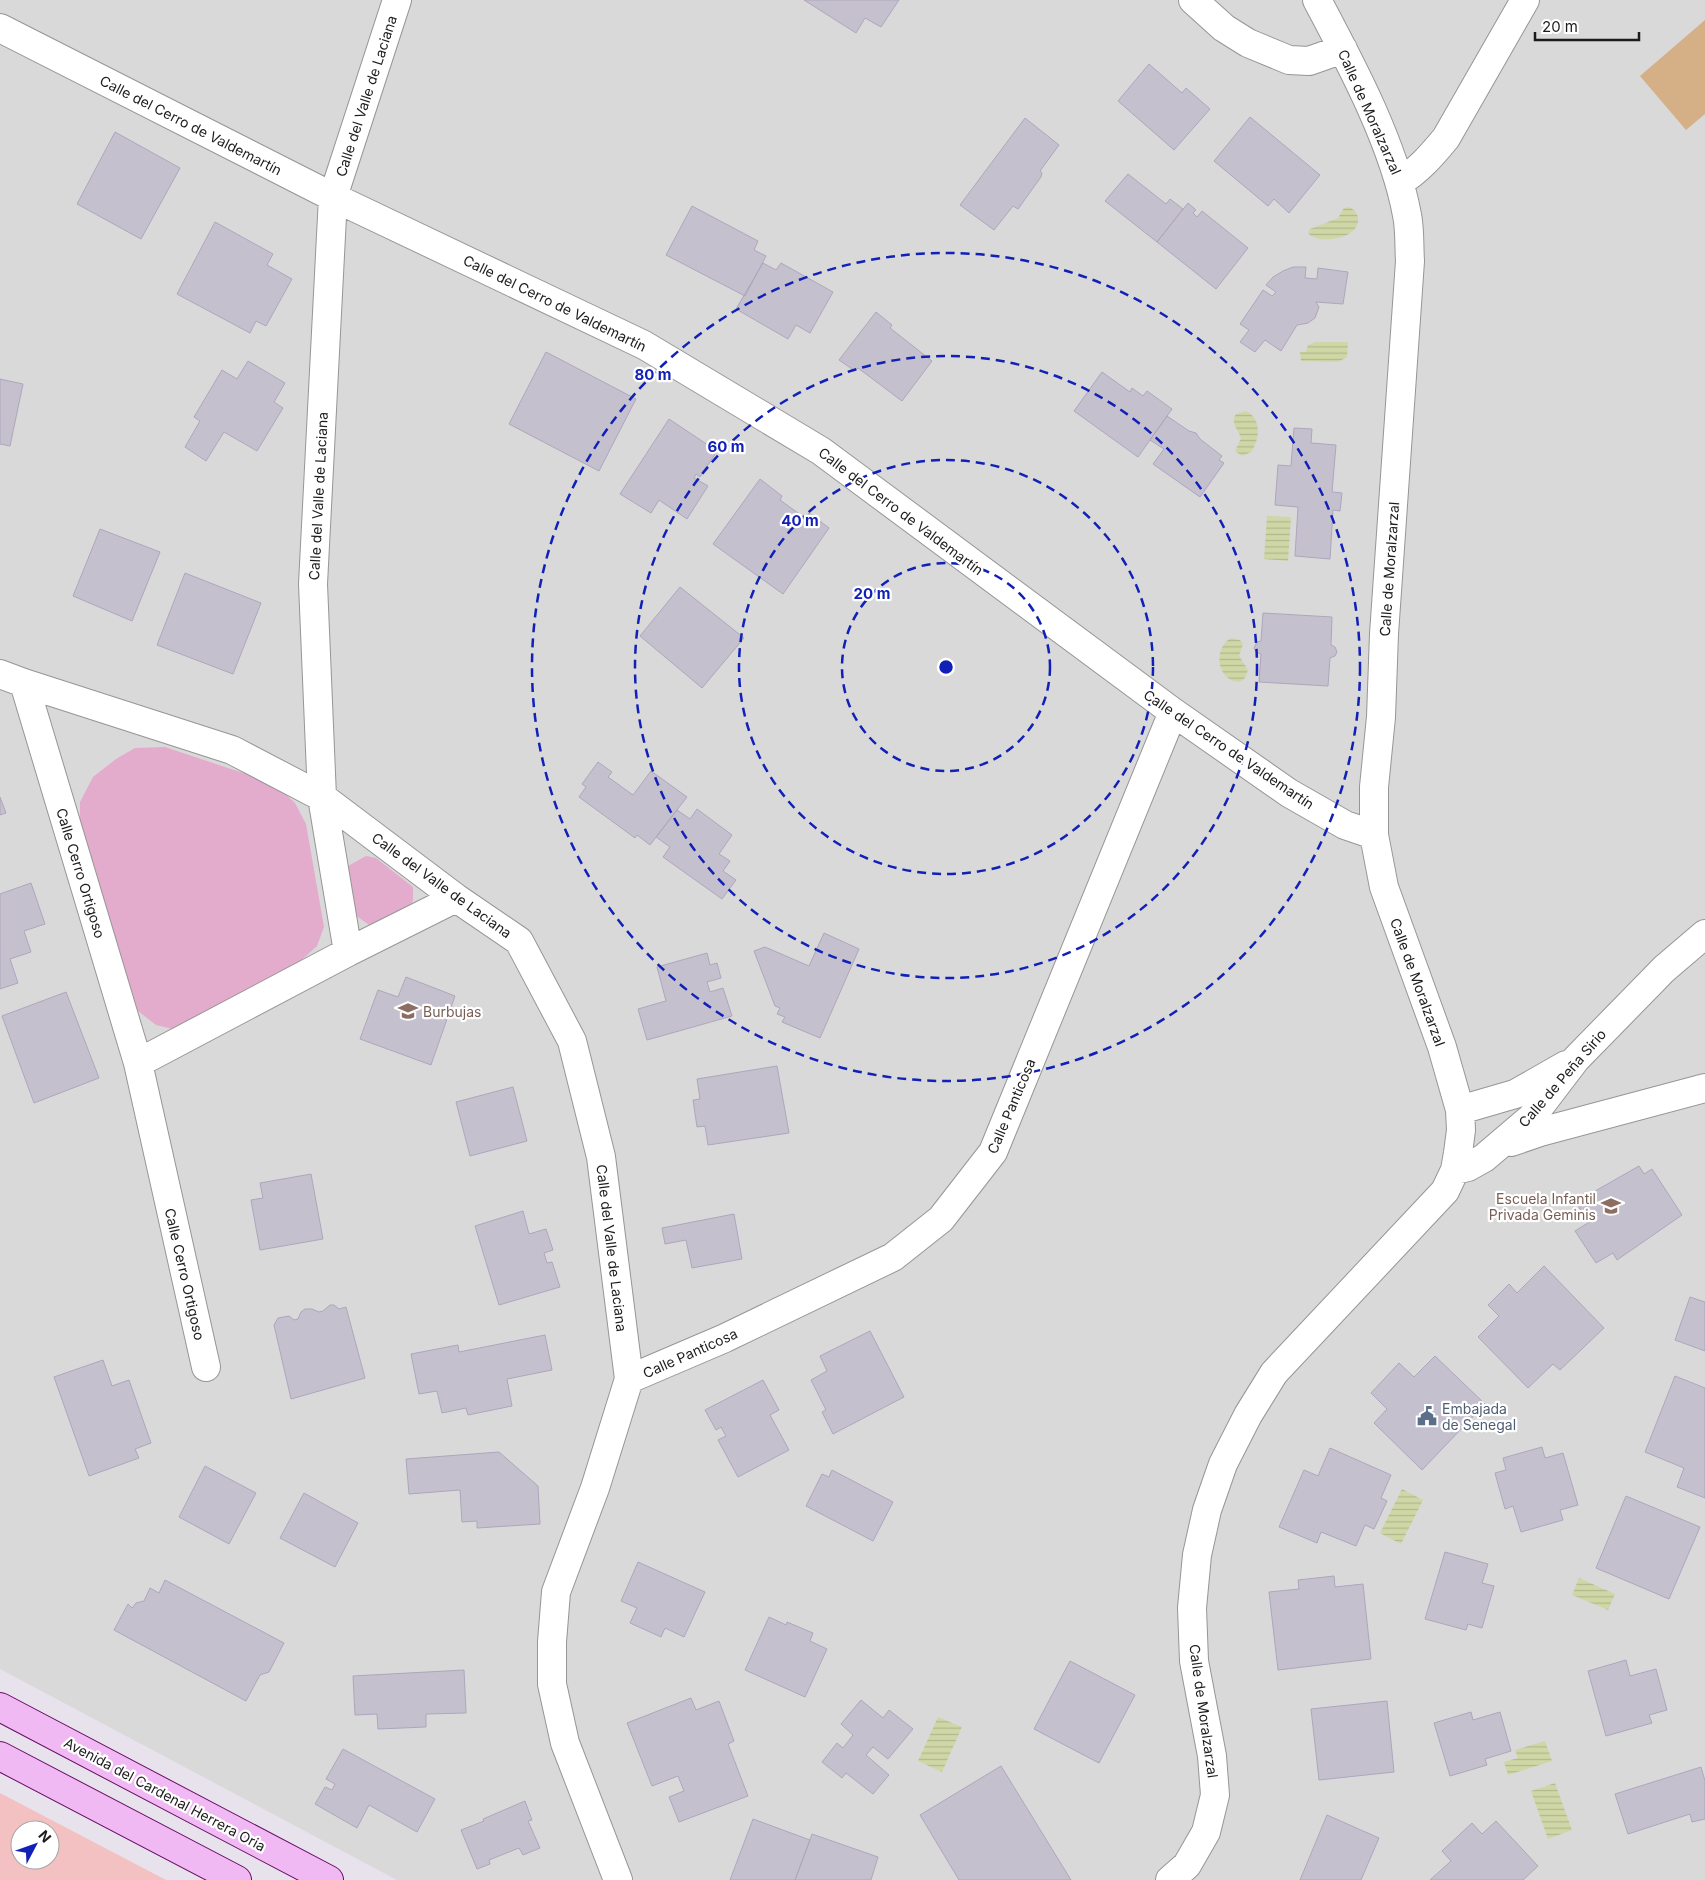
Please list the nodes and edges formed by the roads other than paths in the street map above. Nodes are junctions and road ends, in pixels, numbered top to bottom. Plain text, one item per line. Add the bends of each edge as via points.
1 (397, 0) edge
2 (1193, 0) edge
3 (1317, 0) edge
4 (1525, 0) edge
5 (0, 28) edge
6 (1342, 49) junction
7 (1400, 182) junction
8 (333, 197) junction
9 (12, 679) edge
10 (1173, 712) junction
11 (322, 797) junction
12 (1374, 835) junction
13 (456, 898) junction
14 (1705, 934) edge
15 (348, 952) junction
16 (1576, 1059) junction
17 (138, 1063) junction
18 (1705, 1088) edge
19 (1460, 1110) junction
20 (1498, 1147) junction
21 (1455, 1170) junction
22 (206, 1368) dead end
23 (629, 1379) junction
24 (0, 1707) edge
25 (0, 1756) edge
26 (237, 1880) edge
27 (329, 1880) edge
28 (618, 1880) edge
29 (1170, 1880) edge

1 - 8 street, Calle del Valle de Laciana
2 - 6 street via 1224,28 1248,43 1289,60 1308,61
3 - 6 street, Calle de Moralzarzal
4 - 7 street via 1446,138 1415,173
5 - 8 street, Calle del Cerro de Valdemartín
6 - 7 street, Calle de Moralzarzal
7 - 12 street, Calle de Moralzarzal via 1408,217 1410,261 1374,787
8 - 10 street, Calle del Cerro de Valdemartín via 644,345 821,451
8 - 11 street, Calle del Valle de Laciana via 313,584
9 - 11 street, Calle Cerro Ortigoso via 232,750
9 - 17 street, Calle Cerro Ortigoso
10 - 12 street, Calle del Cerro de Valdemartín via 1289,793 1345,825
10 - 23 street, Calle Panticosa via 994,1152 941,1219 893,1257 725,1338
11 - 13 street, Calle del Valle de Laciana
11 - 15 street
12 - 19 street, Calle de Moralzarzal via 1384,887 1442,1047
13 - 15 street
13 - 23 street, Calle del Valle de Laciana via 519,940 572,1041 601,1157
14 - 16 street, Calle de Peña Sirio via 1664,969
15 - 17 street
16 - 19 street via 1515,1094
16 - 20 street, Calle de Peña Sirio via 1531,1118
17 - 22 street, Calle Cerro Ortigoso
18 - 20 street via 1540,1132
19 - 21 street, Calle de Moralzarzal via 1461,1130
20 - 21 street, Calle de Peña Sirio via 1468,1167
21 - 29 street, Calle de Moralzarzal via 1445,1191 1274,1373 1223,1464 1197,1555 1192,1608 1194,1661 1216,1795 1206,1832 1187,1865
23 - 28 street, Calle del Valle de Laciana via 595,1488 556,1592 552,1642 552,1684 565,1743
24 - 27 main road, Avenida del Cardenal Herrera Oria
25 - 26 main road

